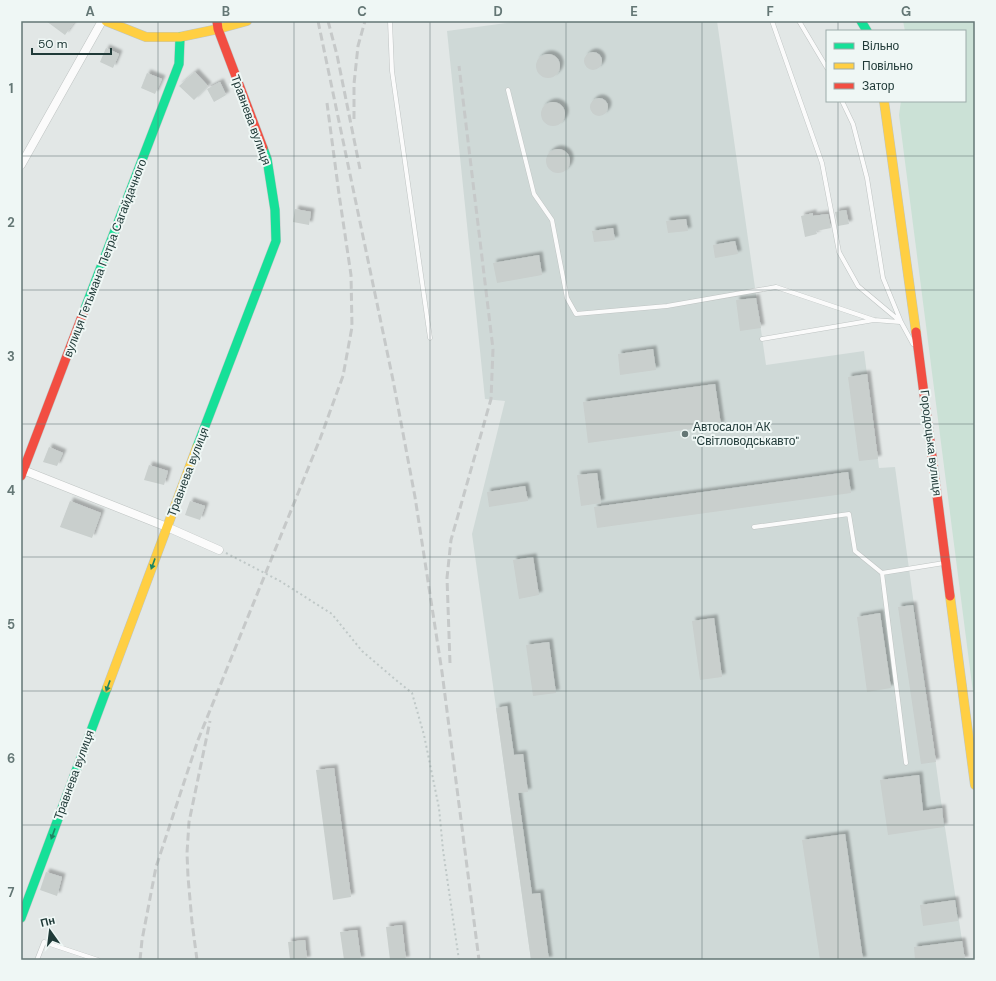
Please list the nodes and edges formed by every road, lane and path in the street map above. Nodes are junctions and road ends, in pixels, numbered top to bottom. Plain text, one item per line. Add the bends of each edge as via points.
1 (102, 21) edge
2 (106, 21) edge
3 (247, 21) edge
4 (390, 21) edge
5 (772, 21) edge
6 (799, 21) edge
7 (861, 21) edge
8 (217, 25) edge
9 (866, 30) edge
10 (180, 37) junction
11 (826, 66) edge
12 (508, 90) dead end
13 (842, 102) edge
14 (884, 102) edge
15 (21, 165) edge
16 (874, 320) junction
17 (901, 322) junction
18 (430, 338) dead end
19 (762, 339) dead end
20 (919, 354) junction
21 (22, 472) edge
22 (167, 527) junction
23 (754, 527) dead end
24 (220, 550) joint
25 (946, 562) junction
26 (882, 573) junction
27 (906, 763) dead end
28 (975, 785) edge
29 (21, 918) edge
30 (37, 960) edge
31 (98, 960) edge
32 (459, 960) edge

1 - 15 street
2 - 10 street via 146,37
3 - 8 street
4 - 18 lane via 392,71
5 - 17 lane via 822,163 839,252 858,286
6 - 11 lane
7 - 9 street
8 - 10 street
8 - 22 street, Травнева вулиця via 267,159 275,210 276,241
10 - 21 street, вулиця Гетьмана Петра Сагайдачного via 179,64
12 - 16 lane via 534,194 552,220 567,298 576,314 668,306 776,287
13 - 17 lane via 853,124 867,178 883,278
14 - 20 street, Городоцька вулиця
16 - 17 lane
16 - 19 lane
17 - 20 lane
20 - 25 street, Городоцька вулиця
21 - 22 street
22 - 24 street
22 -> 29 street, Травнева вулиця
23 - 26 lane via 849,514 855,551
24 - 32 path via 280,581 332,614 362,651 412,693 424,735 439,808
25 - 26 lane
25 - 28 street, Городоцька вулиця
26 - 27 lane
30 - 31 lane via 44,942

